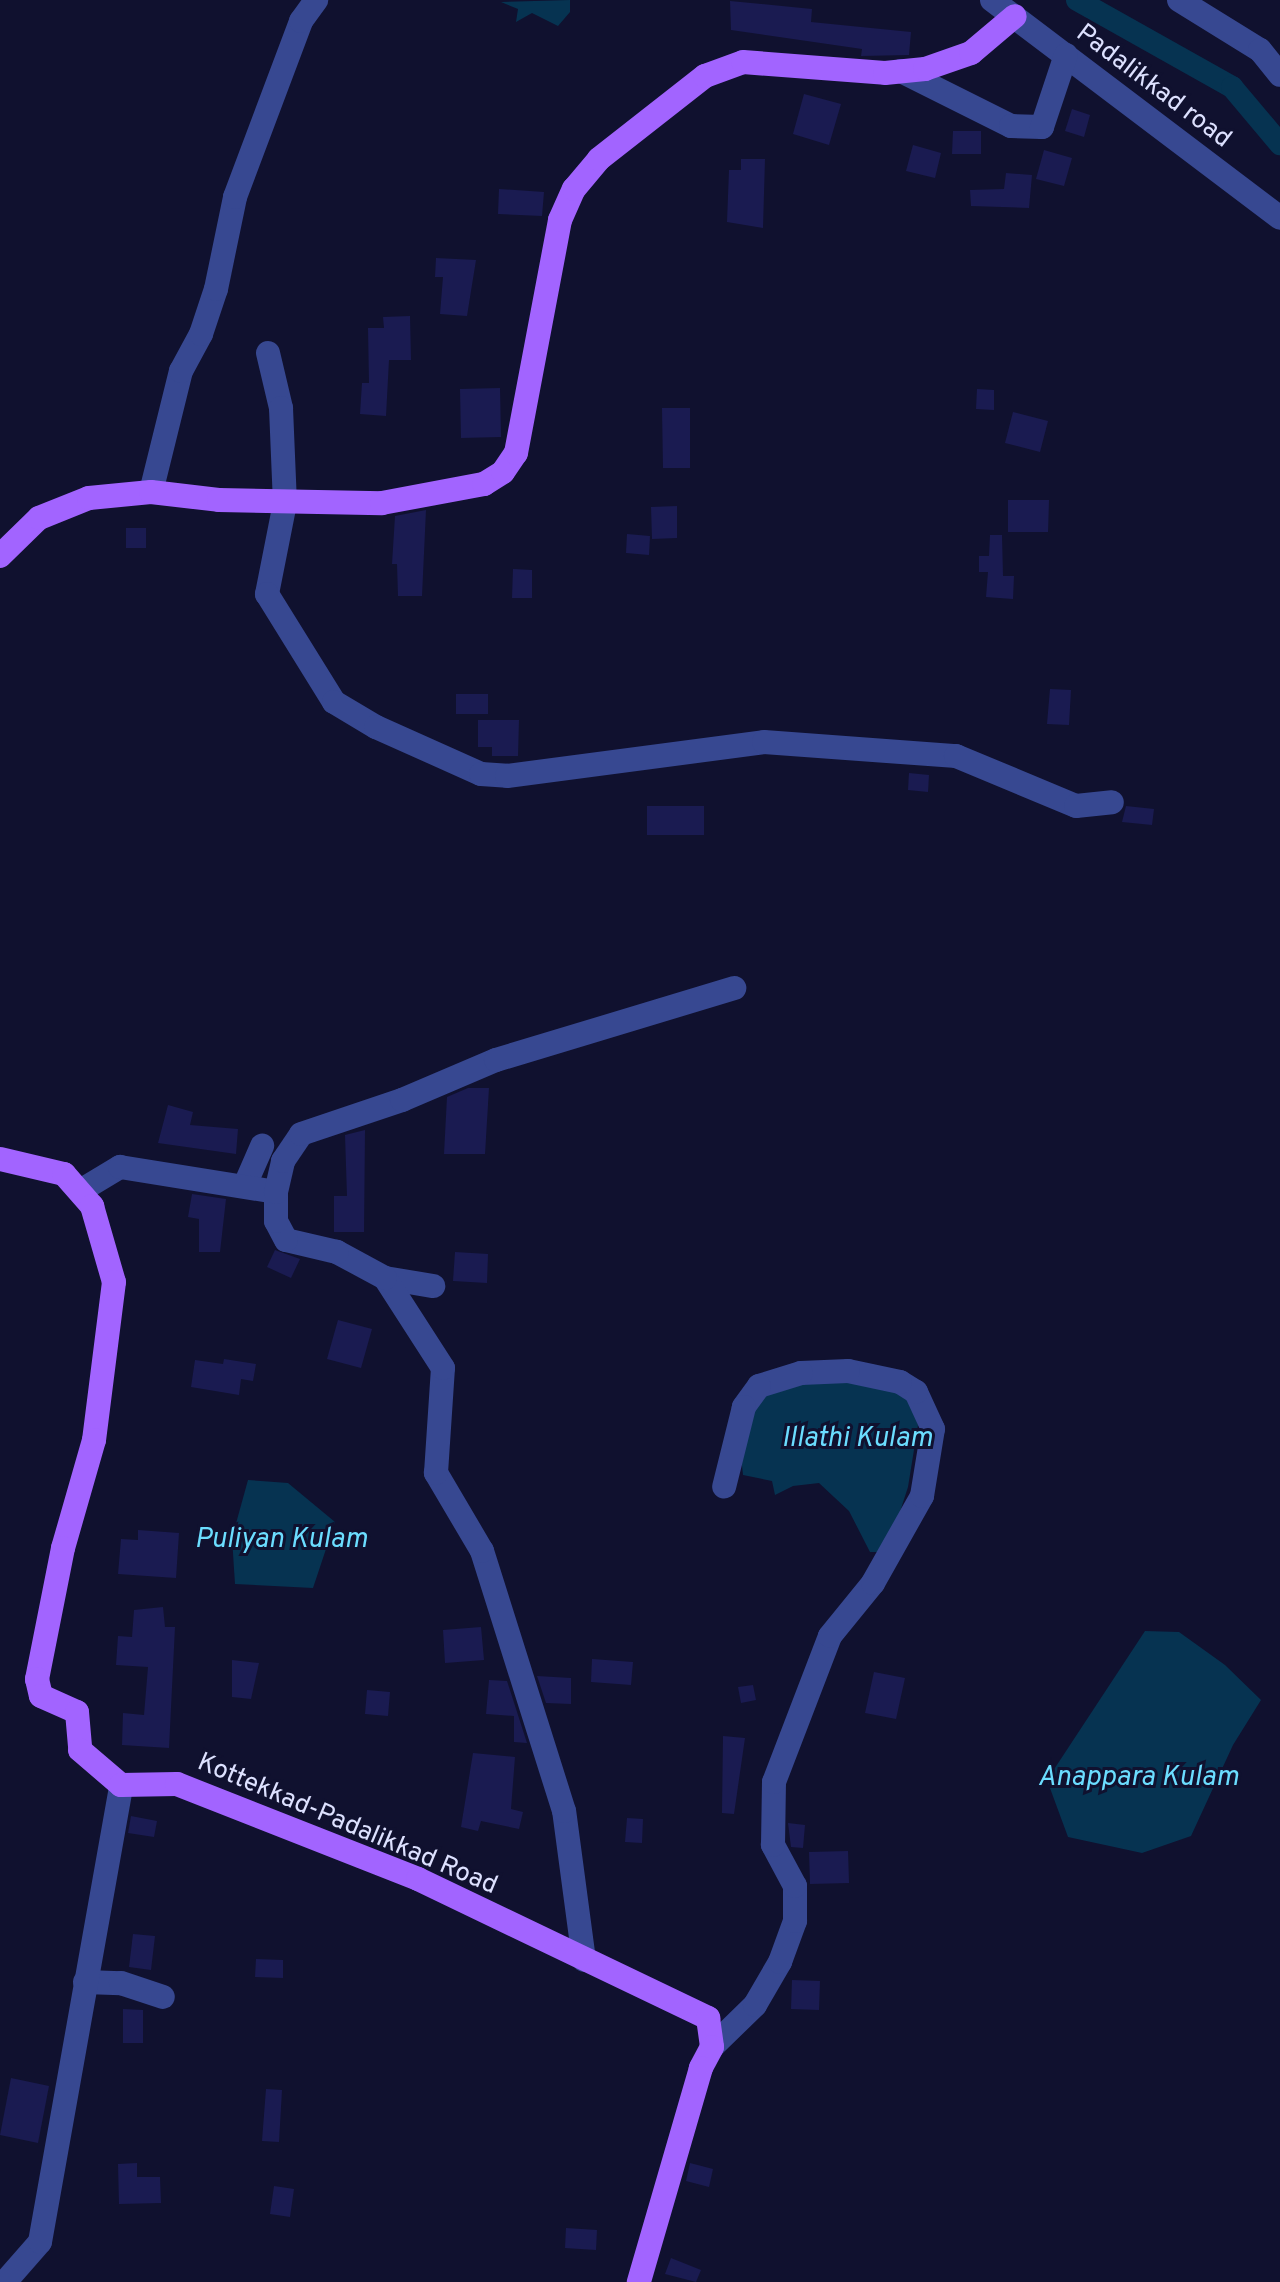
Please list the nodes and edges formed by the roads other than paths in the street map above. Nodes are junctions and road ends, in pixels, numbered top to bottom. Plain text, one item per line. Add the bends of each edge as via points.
1 (316, 0) edge
2 (992, 0) edge
3 (1179, 0) edge
4 (1015, 16) junction
5 (1066, 55) junction
6 (901, 71) junction
7 (1280, 75) edge
8 (1280, 218) edge
9 (268, 353) dead end
10 (151, 492) junction
11 (285, 503) junction
12 (0, 556) edge
13 (1112, 802) dead end
14 (734, 988) dead end
15 (262, 1146) dead end
16 (0, 1159) edge
17 (245, 1185) junction
18 (80, 1191) junction
19 (276, 1192) junction
20 (385, 1278) junction
21 (433, 1286) dead end
22 (724, 1487) dead end
23 (121, 1785) junction
24 (584, 1960) junction
25 (85, 1982) junction
26 (163, 1997) dead end
27 (712, 2047) junction
28 (5, 2282) edge
29 (639, 2282) edge

1 - 10 street via 301,21 235,197 216,289 181,371
2 - 4 street, Padalikkad road
3 - 7 street via 1260,50
4 - 5 street, Padalikkad road
4 - 6 main road via 971,53
5 - 6 street via 1042,127 1011,126
5 - 8 street, Padalikkad road
6 - 11 main road via 743,62 705,76 599,159 574,189 551,252 526,422 503,472 484,484 407,501
9 - 11 street via 281,408
10 - 11 main road
10 - 12 main road via 63,505 28,527
11 - 13 street via 267,594 334,702 481,774 507,776 764,742 956,756 1076,806
14 - 19 street via 496,1060 402,1100 301,1134 283,1161
15 - 17 street
16 - 18 main road via 64,1174
17 - 18 street via 120,1167
17 - 19 street
18 - 23 main road via 92,1206 114,1282 94,1440 63,1548 37,1687 41,1696 77,1712 80,1750
19 - 20 street via 276,1221 286,1240 337,1252
20 - 21 street
20 - 24 street via 443,1368 436,1473 482,1551 564,1811
22 - 27 street via 744,1407 759,1386 801,1373 848,1371 900,1382 916,1392 933,1429 922,1496 873,1583 830,1636 774,1782 773,1845 795,1886 795,1921 780,1962 755,2005
23 - 24 main road, Kottekkad-Padalikkad Road via 177,1784 418,1879
23 - 25 street
24 - 27 main road, Kottekkad-Padalikkad Road via 708,2018
25 - 26 street via 121,1983
25 - 28 street via 40,2242
27 - 29 main road via 701,2068

